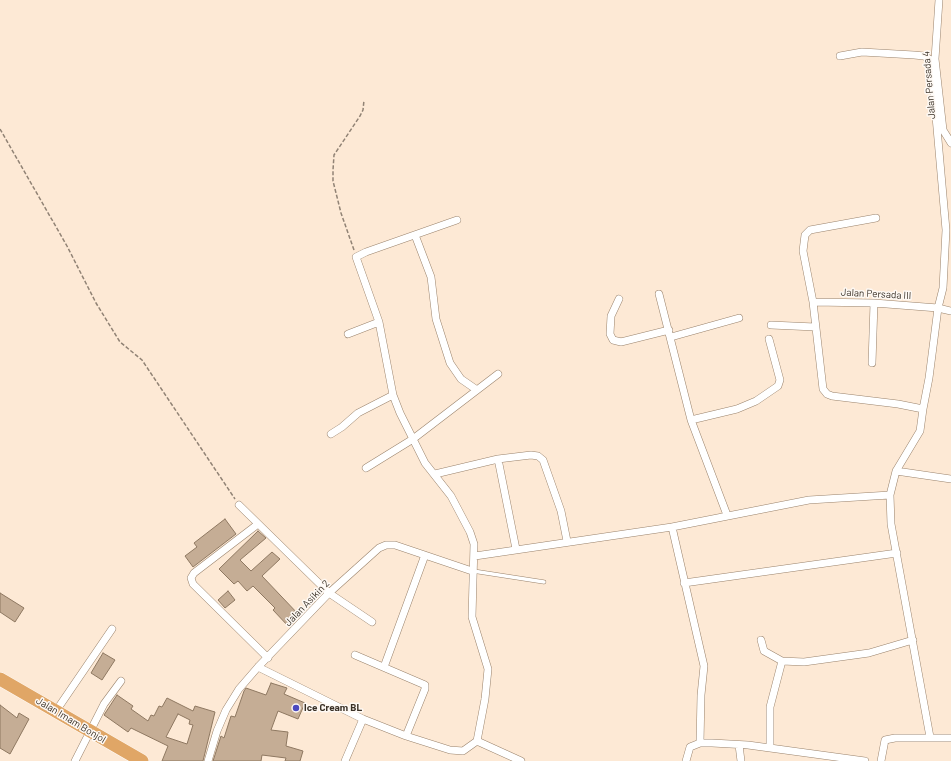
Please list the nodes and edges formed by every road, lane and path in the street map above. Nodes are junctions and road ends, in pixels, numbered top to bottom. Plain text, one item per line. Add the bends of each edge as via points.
1 (939, 0) edge
2 (840, 56) dead end
3 (364, 100) dead end
4 (0, 129) edge
5 (951, 143) edge
6 (876, 218) dead end
7 (457, 220) dead end
8 (415, 235) junction
9 (356, 257) junction
10 (659, 294) dead end
11 (619, 299) dead end
12 (813, 302) junction
13 (874, 303) junction
14 (938, 308) junction
15 (951, 311) edge
16 (739, 318) dead end
17 (379, 322) junction
18 (770, 325) dead end
19 (815, 327) junction
20 (348, 334) dead end
21 (670, 334) junction
22 (769, 339) dead end
23 (872, 363) dead end
24 (498, 374) dead end
25 (477, 390) junction
26 (393, 395) junction
27 (923, 409) junction
28 (691, 420) junction
29 (331, 434) dead end
30 (413, 439) junction
31 (498, 459) junction
32 (366, 468) dead end
33 (896, 471) junction
34 (435, 474) junction
35 (951, 479) edge
36 (890, 495) junction
37 (239, 505) joint
38 (727, 515) junction
39 (258, 524) junction
40 (672, 527) junction
41 (567, 541) junction
42 (516, 549) junction
43 (897, 553) junction
44 (425, 555) junction
45 (475, 556) junction
46 (472, 571) junction
47 (544, 582) dead end
48 (684, 583) junction
49 (329, 593) junction
50 (372, 622) dead end
51 (112, 629) dead end
52 (761, 640) dead end
53 (913, 640) junction
54 (355, 655) dead end
55 (268, 658) junction
56 (782, 661) junction
57 (258, 667) junction
58 (384, 667) junction
59 (0, 679) edge
60 (121, 681) dead end
61 (56, 711) junction
62 (363, 719) junction
63 (89, 732) junction
64 (406, 736) junction
65 (930, 737) junction
66 (951, 738) edge
67 (477, 741) junction
68 (700, 743) junction
69 (739, 744) junction
70 (770, 748) junction
71 (504, 753) junction
72 (75, 761) edge
73 (142, 761) edge
74 (208, 761) edge
75 (345, 761) edge
76 (501, 761) edge
77 (521, 761) edge
78 (686, 761) edge
79 (741, 761) edge
80 (865, 761) edge
81 (881, 761) edge

1 - 5 street, Jalan Persada 4 via 935,59 943,130
2 - 14 street via 862,52 924,56 931,60 946,230 943,288
3 - 9 path via 360,116 334,155 333,170 333,181 341,213
4 - 37 path via 120,342 142,360
6 - 12 street via 810,230 805,235 803,251
7 - 8 street
8 - 9 street
8 - 25 street via 431,277 436,319 450,363 461,379
9 - 17 street
10 - 21 street
11 - 21 street via 611,316 612,340 621,342
12 - 13 street, Jalan Persada III
12 - 19 street
13 - 14 street, Jalan Persada III
13 - 23 street
14 - 15 street, Jalan Persada III
14 - 27 street
16 - 21 street
17 - 20 street
17 - 26 street
18 - 19 street
19 - 27 street via 823,389 827,394
21 - 28 street
22 - 28 street via 780,380 778,386 737,410
24 - 25 street
25 - 30 street
26 - 29 street via 358,413
26 - 30 street
27 - 33 street via 920,431
28 - 38 street
30 - 32 street
30 - 34 street via 425,463
31 - 34 street
31 - 41 street via 531,455 543,460 561,511
31 - 42 street
33 - 35 street
33 - 36 street
34 - 45 street via 451,496 470,532
36 - 38 street via 809,500
36 - 43 street
37 - 39 street
38 - 40 street
39 - 49 street
39 - 55 street via 192,578 193,584
40 - 41 street
40 - 48 street
41 - 42 street
42 - 45 street
43 - 48 street
43 - 53 street
44 - 46 street, Jalan Asikin 2
44 - 49 street, Jalan Asikin 2 via 395,545 378,548
44 - 58 street
45 - 46 street
46 - 47 lane
46 - 67 street via 472,617 488,669
48 - 68 street via 704,666
49 - 50 street
49 - 55 street, Jalan Asikin 2
51 - 61 street
52 - 56 street via 764,651
53 - 56 street via 869,653 804,662
53 - 65 street
54 - 58 street
55 - 57 street, Jalan Asikin 2
56 - 70 street via 770,707
57 - 62 street
57 - 74 street, Jalan Asikin 2 via 226,710
58 - 64 street via 425,686
59 - 61 highway, Jalan Imam Bonjol
60 - 63 street via 104,704
61 - 63 highway, Jalan Imam Bonjol
62 - 64 street
62 - 75 street
63 - 72 street
63 - 73 highway, Jalan Imam Bonjol
64 - 67 street via 450,750 463,751
65 - 66 street
65 - 81 street via 885,740
67 - 71 street
68 - 69 street
68 - 78 street via 690,747
69 - 70 street
69 - 79 street
70 - 80 street
71 - 76 street
71 - 77 street

